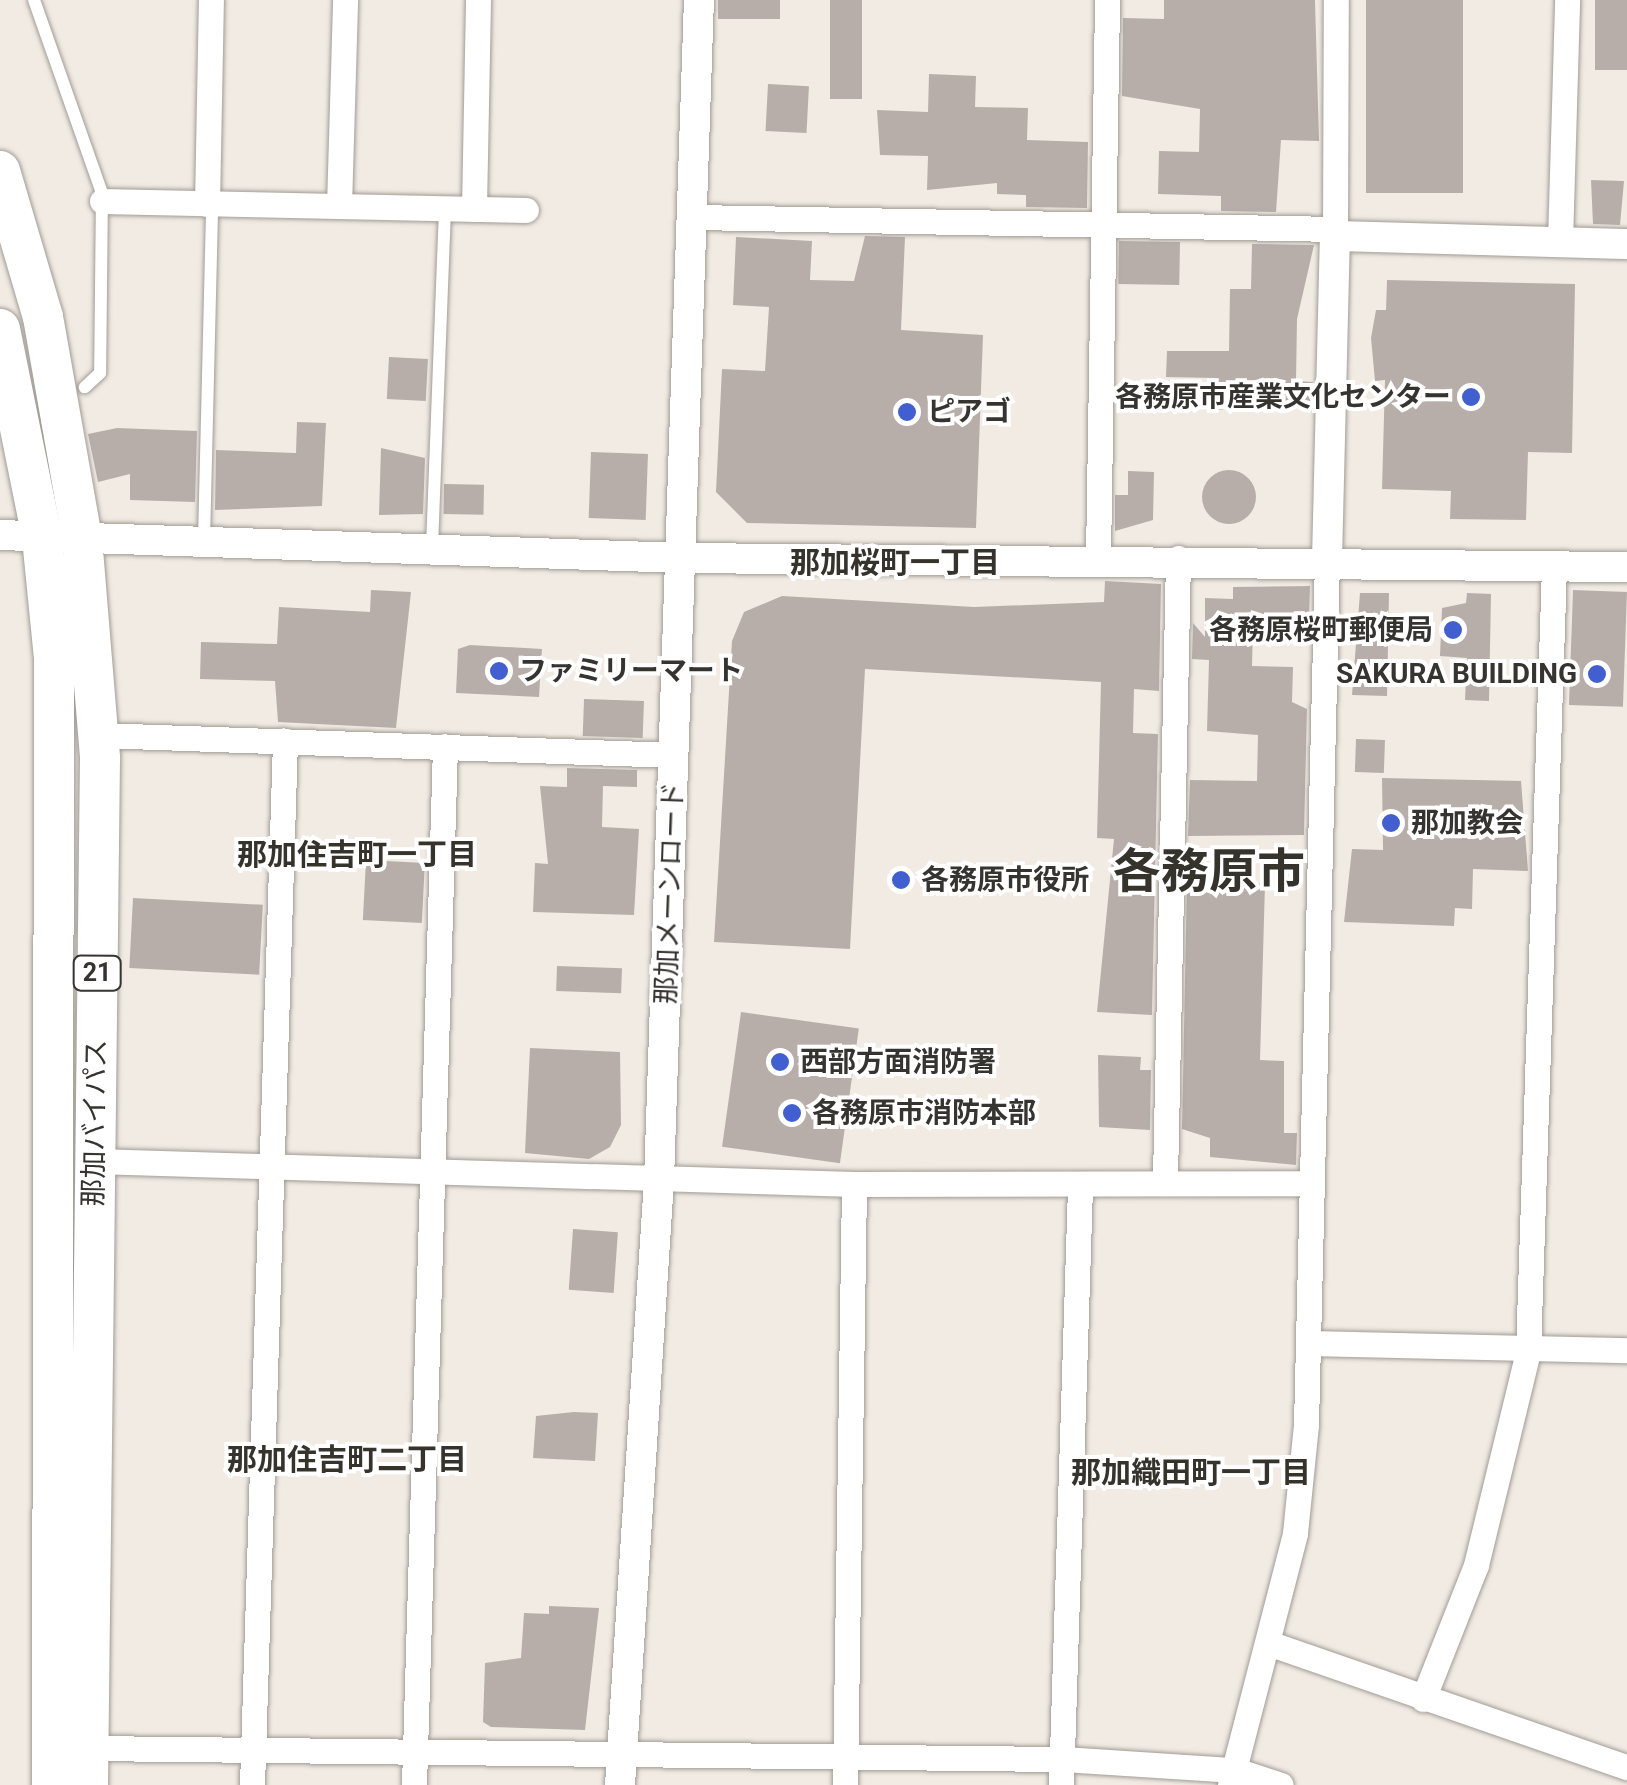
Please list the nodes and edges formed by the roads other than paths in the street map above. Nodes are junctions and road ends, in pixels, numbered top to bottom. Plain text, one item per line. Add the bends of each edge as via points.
1 (34, 0) edge
2 (211, 0) edge
3 (345, 0) edge
4 (478, 0) edge
5 (699, 0) edge
6 (1107, 0) edge
7 (1336, 0) edge
8 (1567, 0) edge
9 (0, 171) edge
10 (102, 201) junction
11 (209, 204) junction
12 (339, 206) junction
13 (445, 208) junction
14 (474, 209) junction
15 (526, 210) dead end
16 (694, 217) junction
17 (1103, 228) junction
18 (1334, 233) junction
19 (1560, 242) junction
20 (1627, 244) edge
21 (0, 329) edge
22 (85, 387) dead end
23 (0, 536) edge
24 (42, 538) junction
25 (82, 538) junction
26 (204, 540) junction
27 (432, 547) junction
28 (1098, 556) junction
29 (683, 558) junction
30 (1178, 558) junction
31 (1327, 560) junction
32 (1554, 566) junction
33 (1627, 568) edge
34 (99, 735) junction
35 (285, 741) junction
36 (446, 746) junction
37 (675, 755) junction
38 (95, 1160) junction
39 (271, 1167) junction
40 (432, 1172) junction
41 (1165, 1178) junction
42 (659, 1180) junction
43 (1312, 1183) junction
44 (854, 1184) junction
45 (1080, 1188) junction
46 (1310, 1343) junction
47 (1627, 1350) edge
48 (1528, 1351) junction
49 (1272, 1644) junction
50 (1423, 1700) junction
51 (252, 1749) junction
52 (414, 1750) junction
53 (621, 1752) junction
54 (845, 1753) junction
55 (88, 1767) edge
56 (1627, 1767) edge
57 (1062, 1772) edge
58 (1233, 1778) edge
59 (52, 1785) edge
60 (252, 1785) edge
61 (414, 1785) edge
62 (620, 1785) edge
63 (845, 1785) edge
64 (1281, 1785) edge

1 - 10 lane
2 - 11 street
3 - 12 street
4 - 14 street
5 - 16 street, 那加メーンロード
6 - 17 street
7 - 18 street
8 - 19 street
9 - 25 highway, 那加バイパス / 21 via 42,316
10 - 11 street
10 - 22 lane via 100,374
11 - 12 street
11 - 26 lane
12 - 13 street
13 - 14 street
13 - 27 lane
14 - 15 street
16 - 17 street
16 - 29 street, 那加メーンロード
17 - 18 street
17 - 28 street
18 - 19 street
18 - 31 street
19 - 20 street
21 - 24 highway, 那加バイパス / 21
23 - 24 street
24 - 25 street
24 - 59 highway, 那加バイパス / 21 via 54,658 60,1115
25 - 26 street
25 - 34 highway, 那加バイパス / 21
26 - 27 street
27 - 29 street
28 - 29 street
28 - 30 street
29 - 37 street, 那加メーンロード
30 - 31 street
30 - 41 street
31 - 32 street
31 - 43 street
32 - 33 street
32 - 48 street
34 - 35 street
34 - 38 highway, 那加バイパス / 21
35 - 36 street
35 - 39 street
36 - 37 street
36 - 40 street
37 - 42 street, 那加メーンロード
38 - 39 street
38 - 55 highway, 那加バイパス / 21
39 - 40 street
39 - 51 street
40 - 42 street
40 - 52 street
41 - 43 street
41 - 45 street via 1103,1177
42 - 44 street
42 - 53 street, 那加メーンロード
43 - 46 street
44 - 45 street
44 - 54 street
45 - 57 street
46 - 48 street
46 - 49 street via 1296,1532
47 - 48 street
48 - 50 street via 1476,1565
49 - 50 street
49 - 58 street
50 - 56 street
51 - 52 street
51 - 55 street
51 - 60 street
52 - 53 street
52 - 61 street
53 - 54 street
53 - 62 street, 那加メーンロード
54 - 57 street
54 - 63 street
57 - 58 street
58 - 64 street

